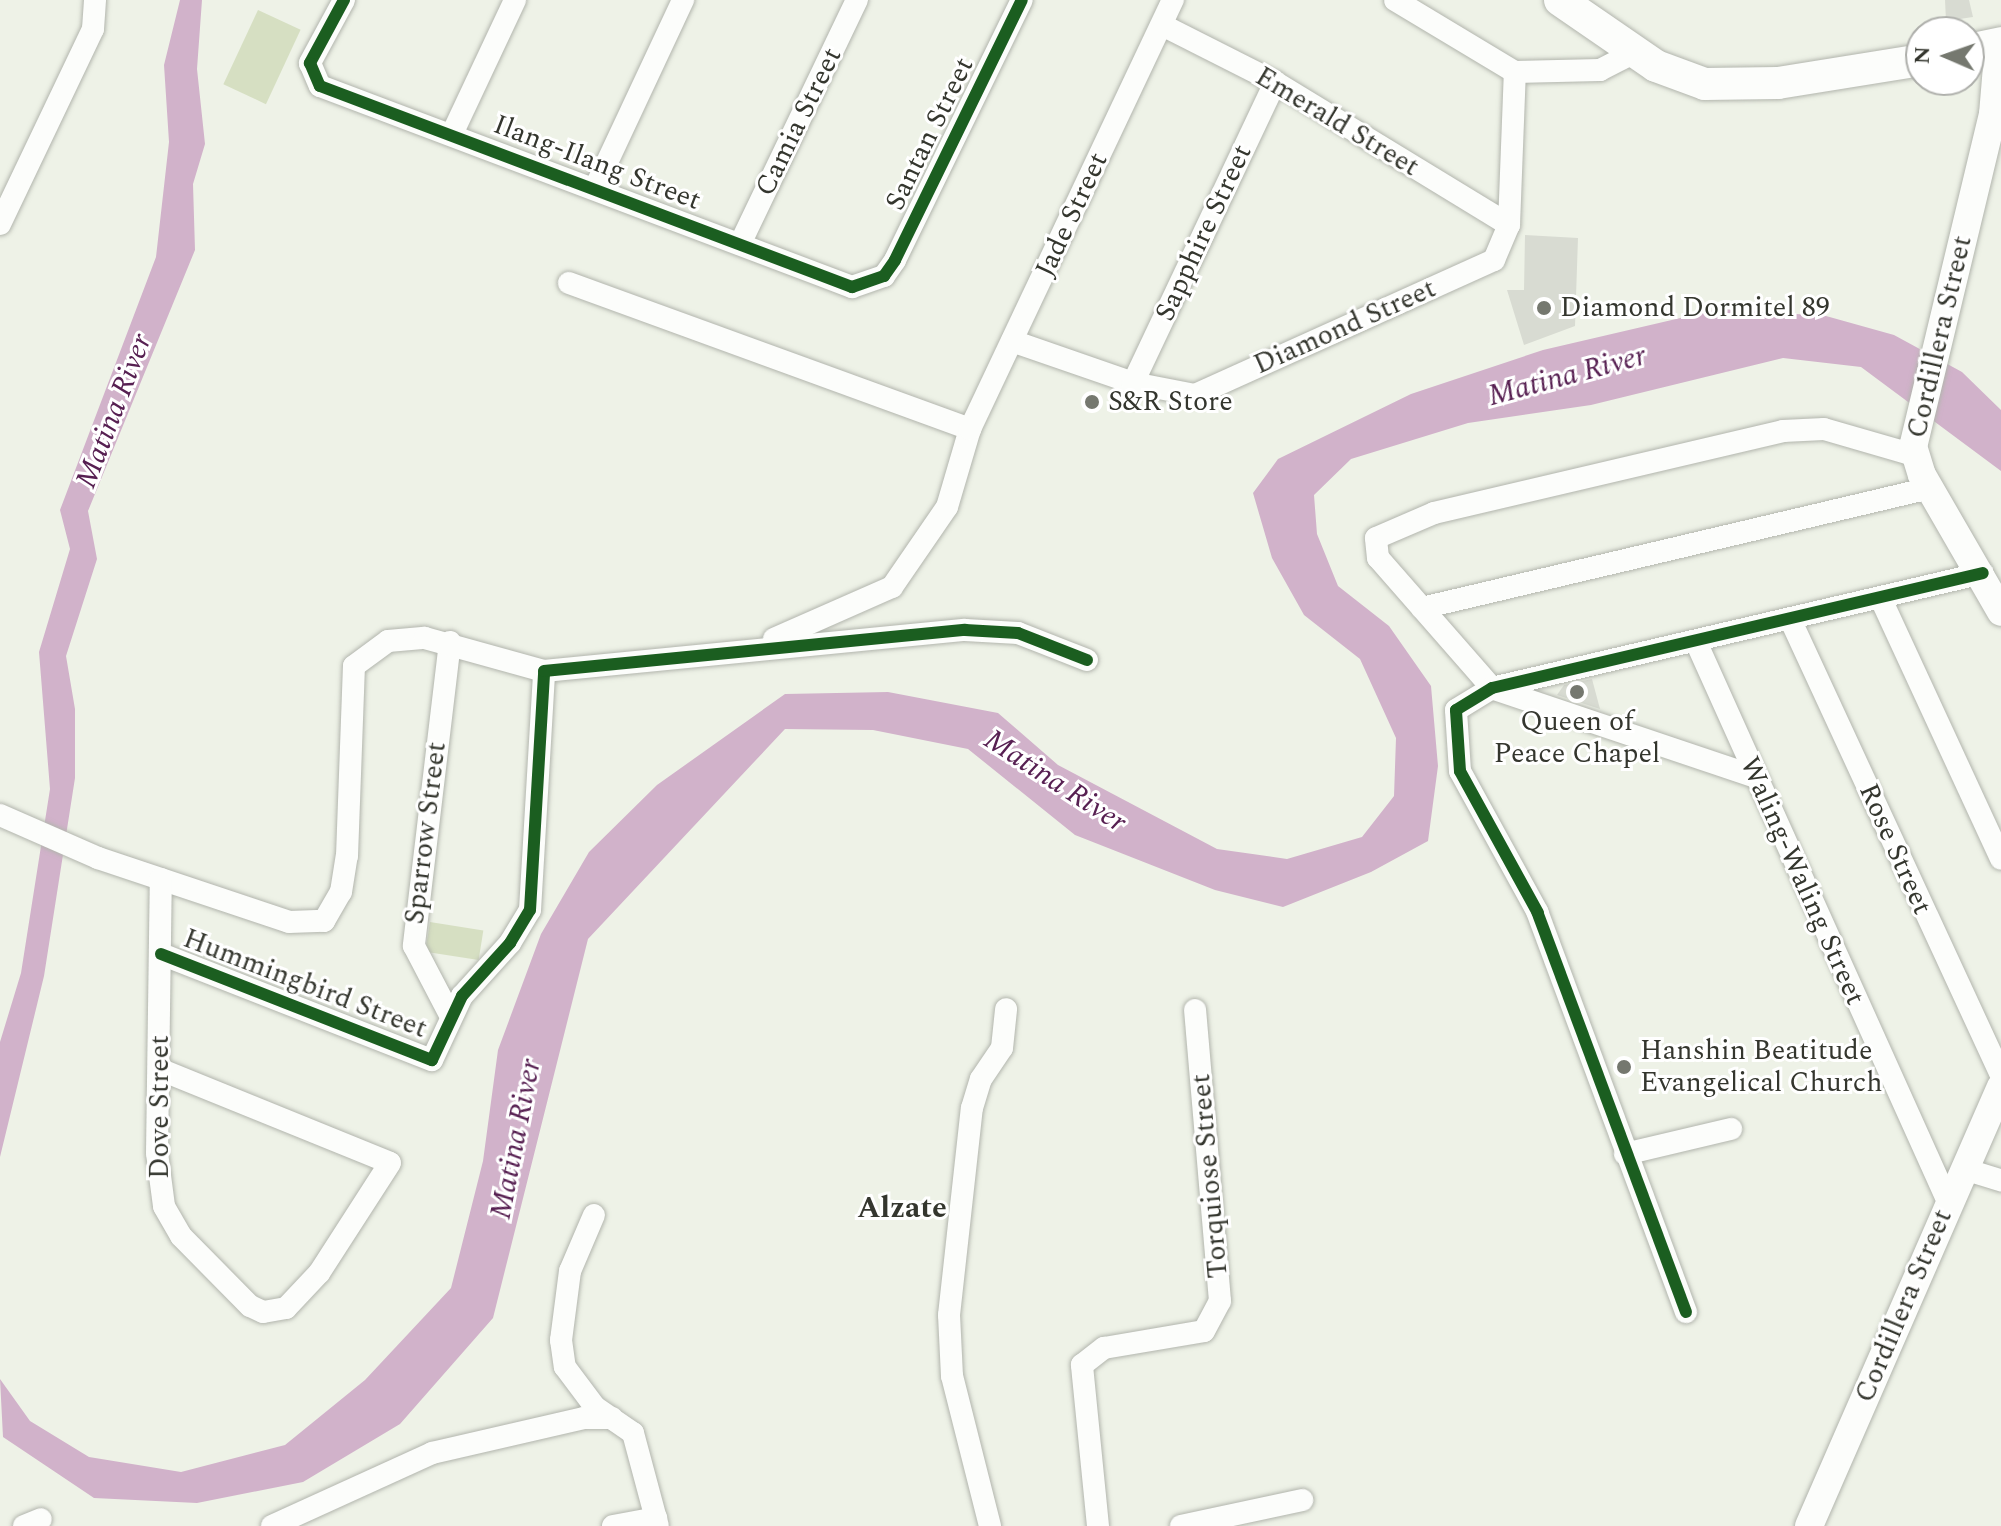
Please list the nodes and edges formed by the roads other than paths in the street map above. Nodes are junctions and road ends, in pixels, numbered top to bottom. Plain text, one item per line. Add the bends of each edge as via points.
1 (95, 0) edge
2 (344, 0) edge
3 (515, 0) edge
4 (683, 0) edge
5 (857, 0) edge
6 (1022, 0) edge
7 (1173, 0) edge
8 (1395, 0) edge
9 (1560, 0) edge
10 (1595, 10) edge
11 (1162, 25) junction
12 (1990, 45) edge
13 (1635, 52) junction
14 (1905, 62) edge
15 (1515, 72) junction
16 (1275, 82) junction
17 (452, 134) junction
18 (595, 188) junction
19 (0, 224) edge
20 (1509, 225) junction
21 (740, 244) junction
22 (569, 283) dead end
23 (873, 283) joint
24 (1012, 341) junction
25 (1133, 383) junction
26 (970, 429) junction
27 (1915, 443) junction
28 (1930, 488) junction
29 (1983, 573) junction
30 (1881, 599) junction
31 (1422, 608) junction
32 (2001, 612) edge
33 (1791, 621) junction
34 (450, 642) junction
35 (1697, 644) junction
36 (746, 649) junction
37 (1087, 660) dead end
38 (548, 671) junction
39 (1492, 688) junction
40 (1753, 776) junction
41 (0, 815) edge
42 (2001, 859) edge
43 (161, 879) junction
44 (161, 954) junction
45 (1006, 1009) dead end
46 (1195, 1010) dead end
47 (450, 1015) junction
48 (159, 1069) junction
49 (2001, 1075) edge
50 (2001, 1087) edge
51 (1731, 1129) dead end
52 (1625, 1154) junction
53 (1964, 1169) junction
54 (2001, 1180) edge
55 (1949, 1204) junction
56 (594, 1215) dead end
57 (1686, 1312) dead end
58 (612, 1418) junction
59 (1302, 1500) dead end
60 (657, 1522) edge
61 (272, 1526) edge
62 (613, 1526) edge
63 (990, 1526) edge
64 (1098, 1526) edge
65 (1181, 1526) edge
66 (1809, 1526) edge

1 - 19 street via 93,29
2 - 17 street, Ilang-Ilang Street via 310,72 320,86
3 - 17 street
4 - 18 street
5 - 21 street, Camia Street
6 - 23 street, Santan Street via 899,251
7 - 11 street, Jade Street
8 - 15 street
9 - 10 main road
10 - 13 main road
11 - 16 street, Emerald Street
11 - 24 street, Jade Street
12 - 27 street, Cordillera Street via 1993,114
13 - 14 main road via 1680,77 1733,87
13 - 15 street via 1600,70
15 - 20 street, Diamond Street
16 - 20 street, Emerald Street
16 - 25 street, Sapphire Street
17 - 18 street, Ilang-Ilang Street
18 - 21 street, Ilang-Ilang Street
20 - 25 street, Diamond Street via 1494,260 1209,391 1178,395
21 - 23 street, Ilang-Ilang Street via 837,284
22 - 26 street
24 - 25 street, Diamond Street
24 - 26 street, Jade Street
26 - 36 street, Jade Street via 947,507 892,587
27 - 28 street, Cordillera Street
27 - 31 street via 1824,429 1783,431 1399,523 1381,532 1374,551
28 - 29 street, Cordillera Street
28 - 31 street
29 - 30 street
29 - 32 street, Cordillera Street
30 - 33 street
30 - 42 street
31 - 39 street
33 - 35 street
33 - 49 street, Rose Street
34 - 38 street
34 - 43 street via 388,641 354,666 347,856 341,892 324,921 289,922
34 - 47 street, Sparrow Street via 414,946
35 - 39 street
35 - 40 street, Waling-Waling Street
36 - 37 street via 987,630 1018,633
36 - 38 street
38 - 47 street via 530,910
39 - 40 street
39 - 52 street via 1456,710 1460,771 1538,913
40 - 55 street, Waling-Waling Street
41 - 43 street via 81,852
43 - 44 street, Dove Street
44 - 47 street, Hummingbird Street via 432,1060
44 - 48 street, Dove Street
45 - 63 street via 1002,1048 981,1079 972,1108 949,1315 952,1376
46 - 64 street, Torquiose Street via 1220,1301 1204,1331 1104,1348 1082,1365
48 - 48 street, Dove Street via 157,1153 164,1206 181,1236 263,1312 286,1308 300,1296 390,1163
50 - 53 street, Cordillera Street
51 - 52 street
52 - 57 street
53 - 54 street
53 - 55 street, Cordillera Street
55 - 66 street, Cordillera Street
56 - 58 street via 570,1271 561,1340 575,1386
58 - 60 street via 624,1422 641,1449
58 - 61 street via 584,1418 432,1453
59 - 65 street
60 - 62 street

